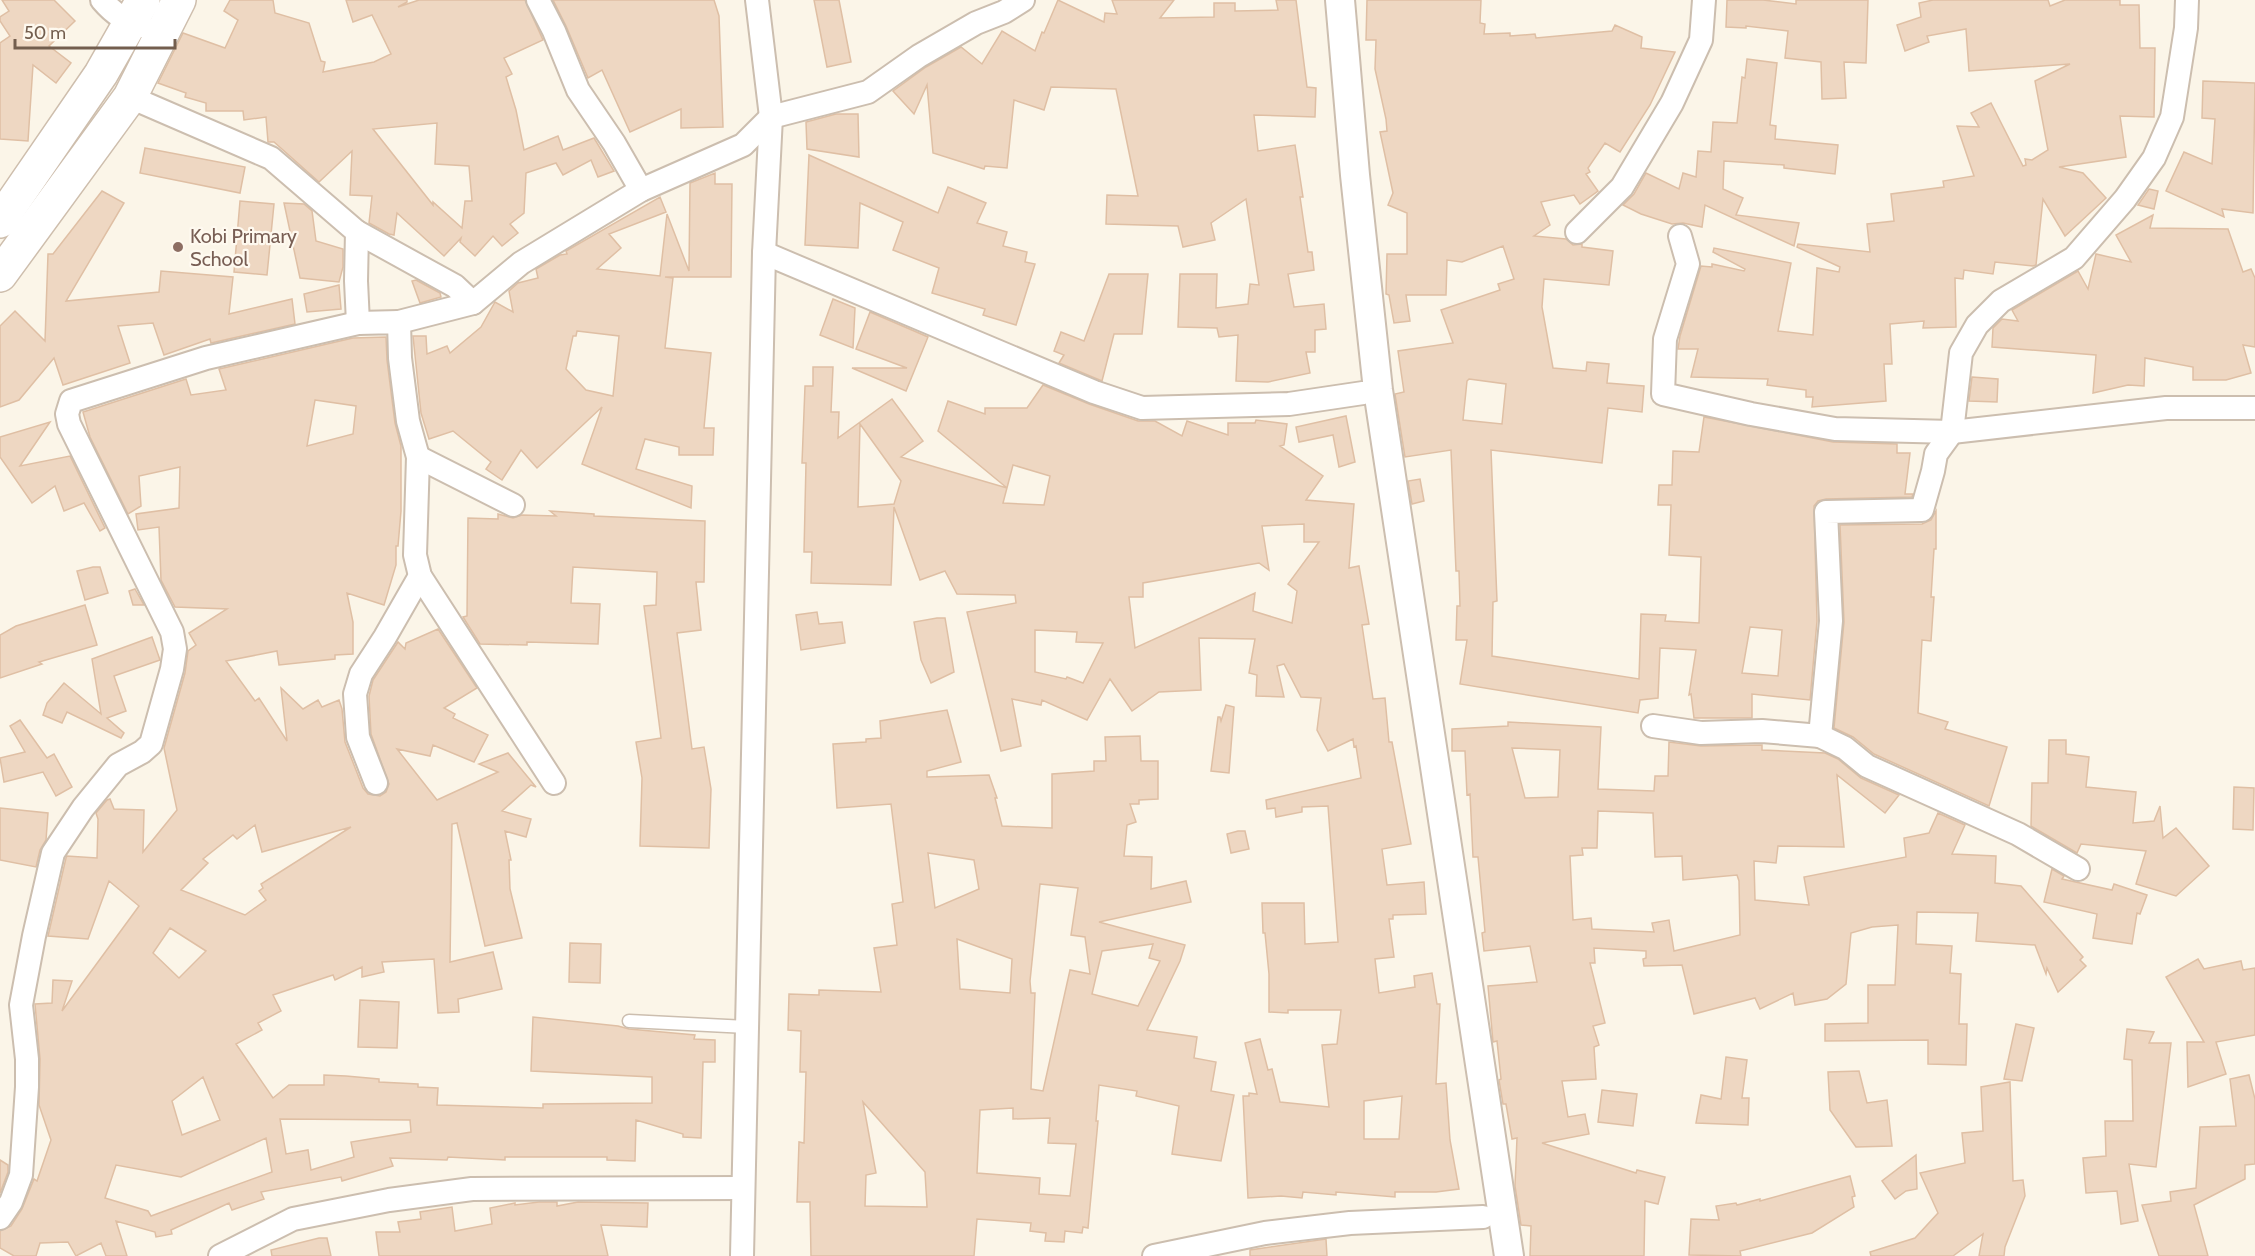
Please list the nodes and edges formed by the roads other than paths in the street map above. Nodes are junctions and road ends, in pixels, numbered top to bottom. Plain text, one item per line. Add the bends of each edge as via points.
1 (102, 0) edge
2 (179, 0) edge
3 (538, 0) edge
4 (757, 0) edge
5 (1023, 0) edge
6 (1321, 0) edge
7 (1340, 0) edge
8 (1704, 0) edge
9 (2187, 0) edge
10 (136, 11) edge
11 (164, 30) junction
12 (130, 97) junction
13 (771, 117) junction
14 (641, 190) junction
15 (0, 221) edge
16 (357, 232) junction
17 (1577, 232) dead end
18 (1680, 236) dead end
19 (764, 253) junction
20 (0, 275) edge
21 (473, 303) junction
22 (399, 322) junction
23 (358, 323) junction
24 (1363, 393) junction
25 (2255, 408) edge
26 (1952, 432) junction
27 (418, 457) junction
28 (513, 505) dead end
29 (420, 576) junction
30 (1653, 726) dead end
31 (1820, 736) junction
32 (376, 783) dead end
33 (554, 783) dead end
34 (2078, 869) dead end
35 (629, 1021) dead end
36 (747, 1027) junction
37 (743, 1188) junction
38 (1483, 1217) junction
39 (0, 1218) edge
40 (220, 1256) edge
41 (742, 1256) edge
42 (1154, 1256) edge
43 (1490, 1256) edge
44 (1509, 1256) edge

1 - 10 street via 110,10
2 - 11 main road
3 - 14 street via 578,90
4 - 13 street
5 - 13 street via 919,56 868,92
6 - 24 street
7 - 44 street via 1378,390
8 - 17 street via 1701,40 1672,103 1622,187
9 - 26 street via 2172,117 2154,158 2074,258 2001,301 1977,324 1961,353
10 - 11 street
10 - 15 main road via 101,74
11 - 12 main road
12 - 16 street via 272,158
12 - 20 main road
13 - 14 street via 743,145
13 - 19 street
14 - 21 street via 520,263
16 - 21 street via 455,286
16 - 23 street
18 - 26 street via 1688,264 1665,339 1663,394 1835,429
19 - 24 street via 1094,392 1142,408 1289,404
19 - 36 street
21 - 22 street
22 - 23 street
22 - 27 street via 408,421
23 - 39 street via 206,358 71,401 68,407 69,424 172,632 175,650 151,744 118,765 53,853 21,1005 27,1059 21,1174 11,1202
24 - 38 street via 1442,878
25 - 26 street via 2166,408
26 - 31 street via 1936,454 1922,510 1826,512 1831,621
27 - 28 street
27 - 29 street via 415,555
29 - 32 street via 361,674 355,694 358,737
29 - 33 street
30 - 31 street via 1701,733 1762,731
31 - 34 street via 1845,748 1867,766 2018,834
35 - 36 lane
36 - 37 street
37 - 40 street via 472,1189 293,1219
37 - 41 street
38 - 42 street via 1350,1223 1265,1233
38 - 43 street

